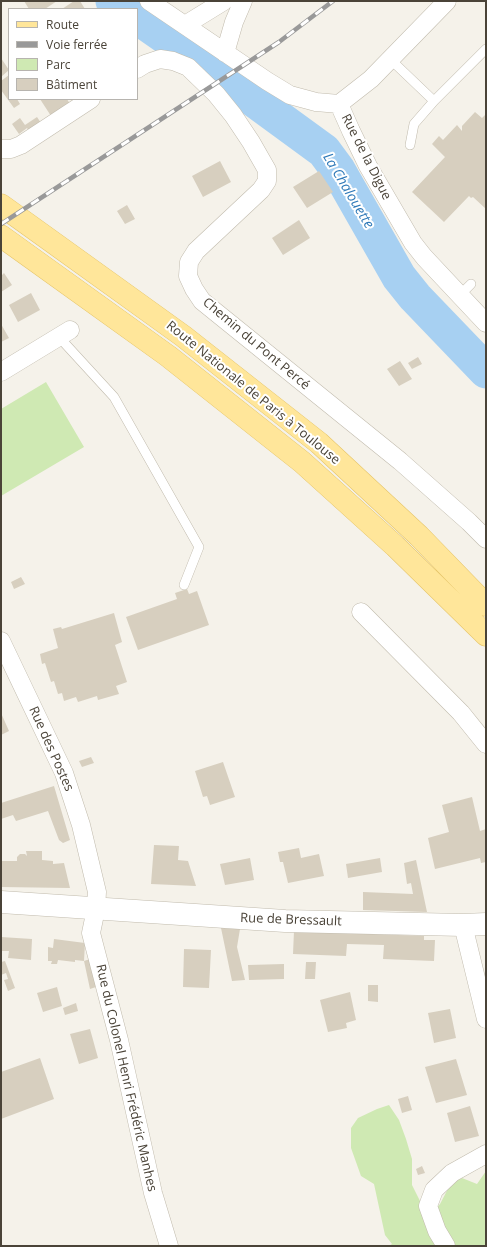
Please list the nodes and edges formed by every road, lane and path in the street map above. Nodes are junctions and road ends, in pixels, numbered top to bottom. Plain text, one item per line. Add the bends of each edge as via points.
1 (149, 1) edge
2 (224, 1) edge
3 (243, 1) edge
4 (447, 1) edge
5 (185, 25) junction
6 (486, 49) edge
7 (225, 53) junction
8 (390, 59) junction
9 (138, 68) edge
10 (89, 100) edge
11 (434, 101) junction
12 (339, 104) junction
13 (410, 145) dead end
14 (1, 149) edge
15 (1, 205) edge
16 (1, 236) edge
17 (486, 323) edge
18 (64, 334) joint
19 (1, 372) edge
20 (486, 539) edge
21 (184, 586) dead end
22 (486, 605) edge
23 (361, 612) dead end
24 (486, 635) edge
25 (1, 641) edge
26 (486, 744) edge
27 (1, 902) edge
28 (96, 908) junction
29 (486, 924) edge
30 (463, 925) junction
31 (486, 1019) edge
32 (486, 1154) edge
33 (169, 1246) edge
34 (446, 1246) edge

1 - 5 street, Rue de la Digue
2 - 5 street
3 - 7 street
4 - 8 street
5 - 7 street, Rue de la Digue
6 - 11 lane
7 - 12 street, Rue de la Digue via 290,95 316,102
8 - 11 lane
8 - 12 street via 371,79
9 - 20 street, Chemin du Pont Percé via 160,60 173,60 188,67 233,115 267,170 267,181 261,190 196,251 189,262 188,276 202,301 400,461
10 - 14 street via 21,145
11 - 13 lane via 414,124
12 - 17 street, Rue de la Digue via 368,166 413,243 424,257 465,290
15 - 22 main road, Route Nationale de Paris à Toulouse via 183,336 319,443 419,536
16 - 24 main road, Route Nationale de Paris à Toulouse via 168,356 302,462 395,546
18 - 19 street
18 - 21 lane via 114,397 199,547
23 - 26 street via 461,713
25 - 28 street, Rue des Postes via 64,773 81,825 97,892
27 - 28 street, Rue de Bressault
28 - 30 street, Rue de Bressault via 285,921
28 - 33 street, Rue du Colonel Henri Frédéric Manhes via 91,933 119,1040 153,1193
29 - 30 street, Rue de Bressault
30 - 31 street
32 - 34 street via 452,1173 434,1190 428,1206 437,1231

